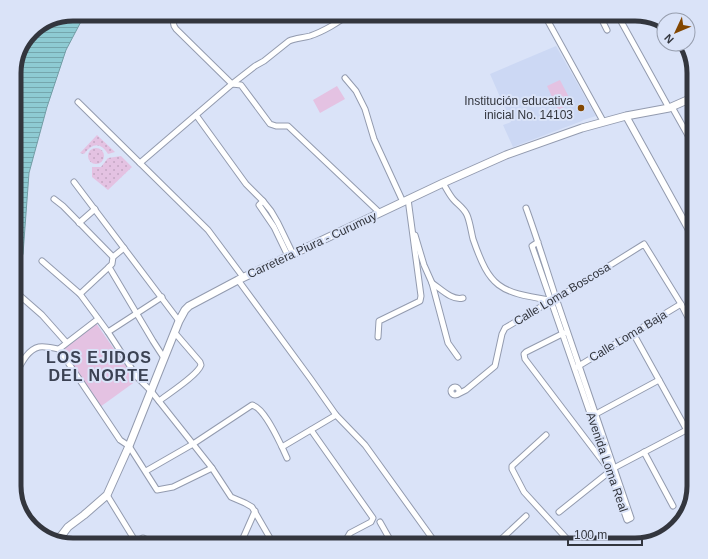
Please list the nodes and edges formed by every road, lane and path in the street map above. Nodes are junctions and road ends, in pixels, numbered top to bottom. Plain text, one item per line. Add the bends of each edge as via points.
1 (173, 21) edge
2 (338, 21) edge
3 (548, 21) edge
4 (602, 21) edge
5 (621, 21) edge
6 (607, 30) dead end
7 (345, 78) dead end
8 (232, 84) junction
9 (687, 100) edge
10 (78, 102) dead end
11 (670, 107) junction
12 (196, 115) junction
13 (626, 116) junction
14 (603, 121) junction
15 (687, 135) edge
16 (140, 163) junction
17 (74, 182) dead end
18 (443, 183) junction
19 (54, 199) dead end
20 (405, 201) junction
21 (526, 208) dead end
22 (95, 209) junction
23 (380, 213) junction
24 (410, 216) junction
25 (79, 223) junction
26 (687, 226) edge
27 (538, 242) junction
28 (124, 248) junction
29 (291, 255) junction
30 (113, 257) junction
31 (42, 261) dead end
32 (109, 267) junction
33 (241, 278) junction
34 (432, 284) junction
35 (80, 294) junction
36 (21, 297) edge
37 (162, 297) junction
38 (462, 298) dead end
39 (556, 299) junction
40 (549, 300) junction
41 (681, 304) junction
42 (137, 313) junction
43 (687, 316) edge
44 (98, 319) junction
45 (179, 321) junction
46 (568, 331) junction
47 (108, 332) junction
48 (175, 333) junction
49 (633, 333) junction
50 (562, 334) junction
51 (378, 337) dead end
52 (66, 342) junction
53 (59, 349) junction
54 (458, 357) dead end
55 (164, 358) junction
56 (21, 365) edge
57 (580, 365) junction
58 (574, 368) junction
59 (659, 380) junction
60 (151, 391) junction
61 (458, 391) dead end
62 (159, 401) junction
63 (336, 415) junction
64 (594, 415) junction
65 (311, 430) junction
66 (686, 430) joint
67 (546, 435) dead end
68 (192, 444) junction
69 (129, 446) junction
70 (282, 447) junction
71 (644, 452) junction
72 (288, 458) dead end
73 (212, 468) junction
74 (612, 469) junction
75 (146, 471) junction
76 (107, 495) junction
77 (673, 506) dead end
78 (255, 512) junction
79 (559, 512) dead end
80 (526, 516) dead end
81 (380, 522) dead end
82 (61, 536) edge
83 (133, 538) edge
84 (243, 538) edge
85 (270, 538) edge
86 (347, 538) edge
87 (389, 538) edge
88 (432, 538) edge
89 (502, 538) edge
90 (566, 538) edge

1 - 8 street via 176,29
2 - 8 street via 312,35 289,41
3 - 14 street
4 - 6 street
5 - 11 street
7 - 20 street via 356,91 365,109 374,139
8 - 12 street
8 - 23 street via 241,85 270,124 288,126
9 - 11 main road, Carretera Piura - Curumuy
10 - 16 street
11 - 13 main road, Carretera Piura - Curumuy
11 - 15 street
12 - 16 street
12 - 29 street via 246,184 263,201
13 - 14 main road, Carretera Piura - Curumuy
13 - 26 street
14 - 18 main road, Carretera Piura - Curumuy via 506,155
16 - 33 street via 208,230
17 - 22 street
18 - 20 main road, Carretera Piura - Curumuy
18 - 40 street via 467,215 475,243 491,278 500,287 518,294
19 - 25 street
20 - 23 main road, Carretera Piura - Curumuy
20 - 24 street
21 - 27 street, Avenida Loma Real
22 - 25 street
22 - 28 street
23 - 29 main road, Carretera Piura - Curumuy
24 - 34 street
24 - 51 street via 420,301 380,321
25 - 30 street
27 - 39 street, Avenida Loma Real
27 - 40 street, Avenida Loma Real via 532,246
28 - 30 street
28 - 37 street
29 - 33 main road, Carretera Piura - Curumuy
30 - 32 street
31 - 35 street
32 - 35 street
32 - 42 street
33 - 45 main road, Carretera Piura - Curumuy via 189,306
33 - 63 street
34 - 38 street via 453,298
34 - 54 street via 448,344
35 - 44 street
36 - 52 street
37 - 42 street
37 - 45 street
39 - 40 street, Calle Loma Boscosa
39 - 41 street, Calle Loma Boscosa via 644,244
39 - 46 street, Avenida Loma Real
40 - 50 street, Avenida Loma Real
40 - 61 street, Calle Loma Boscosa via 504,330 495,366 466,390
41 - 43 street
41 - 49 street, Calle Loma Baja
42 - 47 street
42 - 55 street
44 - 47 street
44 - 52 street
45 - 48 main road, Carretera Piura - Curumuy
46 - 50 street
46 - 57 street, Avenida Loma Real
47 - 60 street via 137,378
48 - 55 main road, Carretera Piura - Curumuy
48 - 62 street via 201,365 193,375
49 - 57 street, Calle Loma Baja
49 - 59 street
50 - 58 street, Avenida Loma Real
50 - 74 street via 526,352 525,359
52 - 53 street
53 - 56 street via 40,347 32,350
53 - 69 street via 120,440
55 - 60 main road, Carretera Piura - Curumuy
57 - 58 street, Calle Loma Baja
57 - 64 street, Avenida Loma Real
58 - 64 street, Avenida Loma Real
59 - 64 street
59 - 66 street
60 - 62 street
60 - 69 main road, Carretera Piura - Curumuy
62 - 68 street
63 - 65 street
63 - 88 street via 369,451
64 - 74 street, Avenida Loma Real
65 - 70 street
65 - 86 street via 373,518 371,522 350,533
66 - 71 street
67 - 90 street via 512,466 512,469 524,492
68 - 70 street via 252,405 271,426
68 - 73 street
68 - 75 street
69 - 75 street
69 - 76 main road, Carretera Piura - Curumuy
70 - 72 street
71 - 74 street
71 - 77 street
73 - 75 street via 173,487 157,490
73 - 78 street via 231,497 249,504
74 - 74 street, Avenida Loma Real via 627,520 631,518
74 - 79 street
76 - 82 main road, Carretera Piura - Curumuy
76 - 83 street
78 - 84 street
78 - 85 street
80 - 89 street
81 - 87 street

